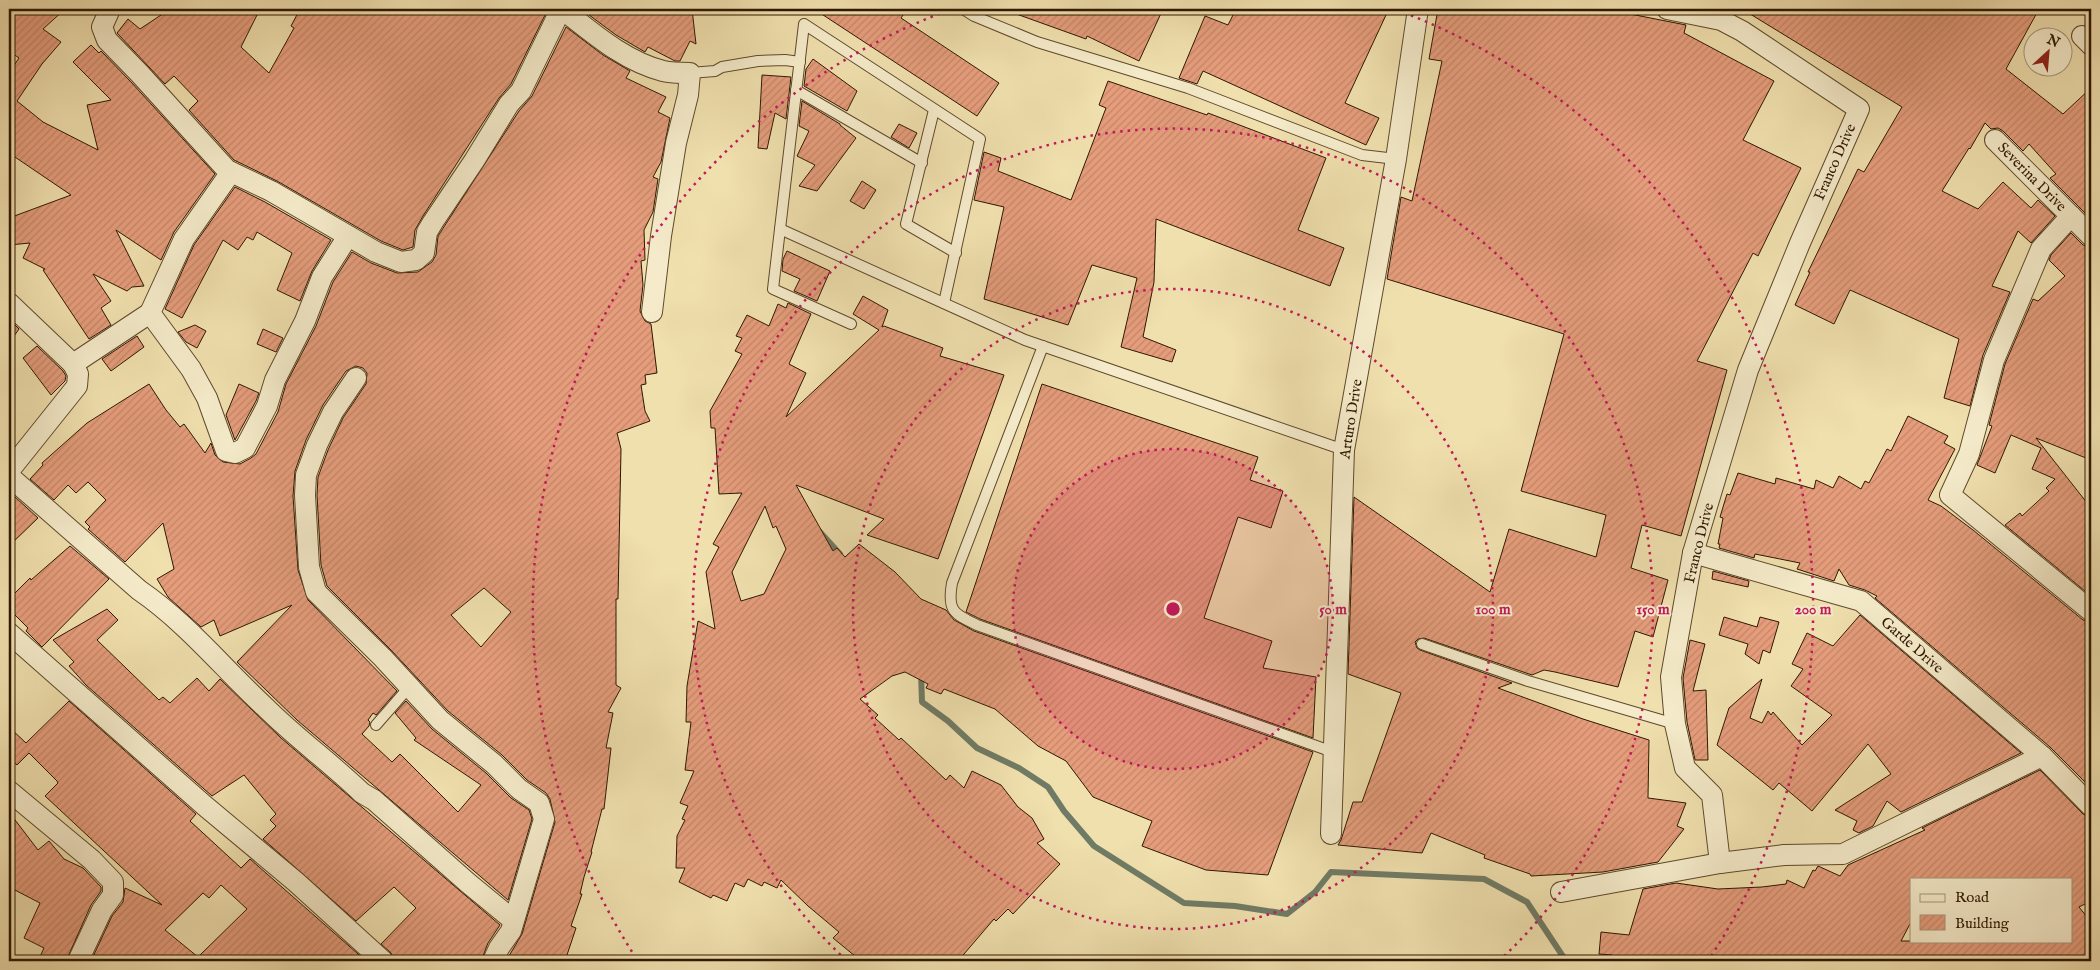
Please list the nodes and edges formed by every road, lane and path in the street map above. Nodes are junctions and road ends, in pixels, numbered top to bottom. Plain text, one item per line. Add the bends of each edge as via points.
1 (110, 9) edge
2 (561, 9) edge
3 (963, 9) edge
4 (1418, 9) edge
5 (1667, 9) edge
6 (1724, 14) edge
7 (800, 62) junction
8 (690, 73) junction
9 (796, 90) junction
10 (934, 110) junction
11 (1995, 140) dead end
12 (1396, 159) junction
13 (922, 163) junction
14 (231, 172) junction
15 (2071, 216) junction
16 (780, 229) junction
17 (348, 236) junction
18 (2091, 236) edge
19 (956, 253) junction
20 (9, 303) edge
21 (944, 304) junction
22 (652, 312) dead end
23 (150, 313) junction
24 (852, 324) dead end
25 (1043, 346) junction
26 (73, 364) junction
27 (356, 378) dead end
28 (1344, 450) junction
29 (11, 483) edge
30 (1694, 553) junction
31 (2091, 611) edge
32 (9, 633) edge
33 (1422, 644) dead end
34 (410, 686) junction
35 (1675, 724) junction
36 (376, 725) dead end
37 (1334, 752) junction
38 (2042, 756) junction
39 (9, 791) edge
40 (2091, 806) edge
41 (1331, 834) dead end
42 (1720, 863) junction
43 (1561, 892) dead end
44 (513, 920) junction
45 (78, 961) edge
46 (384, 961) edge
47 (493, 961) edge

1 - 14 street via 102,27 107,40
2 - 8 street via 642,65 665,72
2 - 17 street via 521,92 432,222 424,253 416,260 401,262
3 - 12 lane via 1037,42 1188,88 1362,155
4 - 12 street, Arturo Drive
5 - 6 street, Franco Drive
6 - 30 street, Franco Drive via 1742,31 1859,109 1748,370
7 - 8 lane via 758,60 716,71
7 - 9 lane
7 - 10 lane via 804,24
8 - 22 street via 661,236
9 - 13 lane
9 - 16 lane
10 - 13 lane
10 - 19 lane via 980,140
11 - 15 street, Severina Drive
12 - 28 street, Arturo Drive
13 - 19 lane via 906,224
14 - 17 street via 271,191
14 - 23 street via 184,239
15 - 18 street, Severina Drive
15 - 31 street via 2041,249 1994,360 1969,454 1950,495
16 - 21 lane
16 - 24 lane via 773,289
17 - 23 street via 322,277 305,321 275,380 267,406 245,448 235,452 226,450 207,398
19 - 21 lane
20 - 26 street
21 - 25 lane
23 - 26 street
25 - 28 lane
25 - 37 lane via 952,583 951,608 977,625
26 - 29 street via 78,374 77,386
27 - 34 street via 333,412 306,474 304,495 309,567 316,592
28 - 37 street, Arturo Drive
29 - 44 street via 189,630 292,734
30 - 35 street, Franco Drive via 1671,677
30 - 38 street, Garde Drive via 1861,601
32 - 46 street
33 - 35 lane via 1528,681
34 - 36 lane
34 - 44 street via 440,720 539,803 544,819
35 - 42 street, Franco Drive via 1685,768 1712,795
37 - 41 street, Arturo Drive
38 - 40 street, Garde Drive
38 - 42 street via 1843,854 1784,854
39 - 45 street via 92,860 113,882 113,895 102,910
42 - 43 street
44 - 47 street via 511,931

